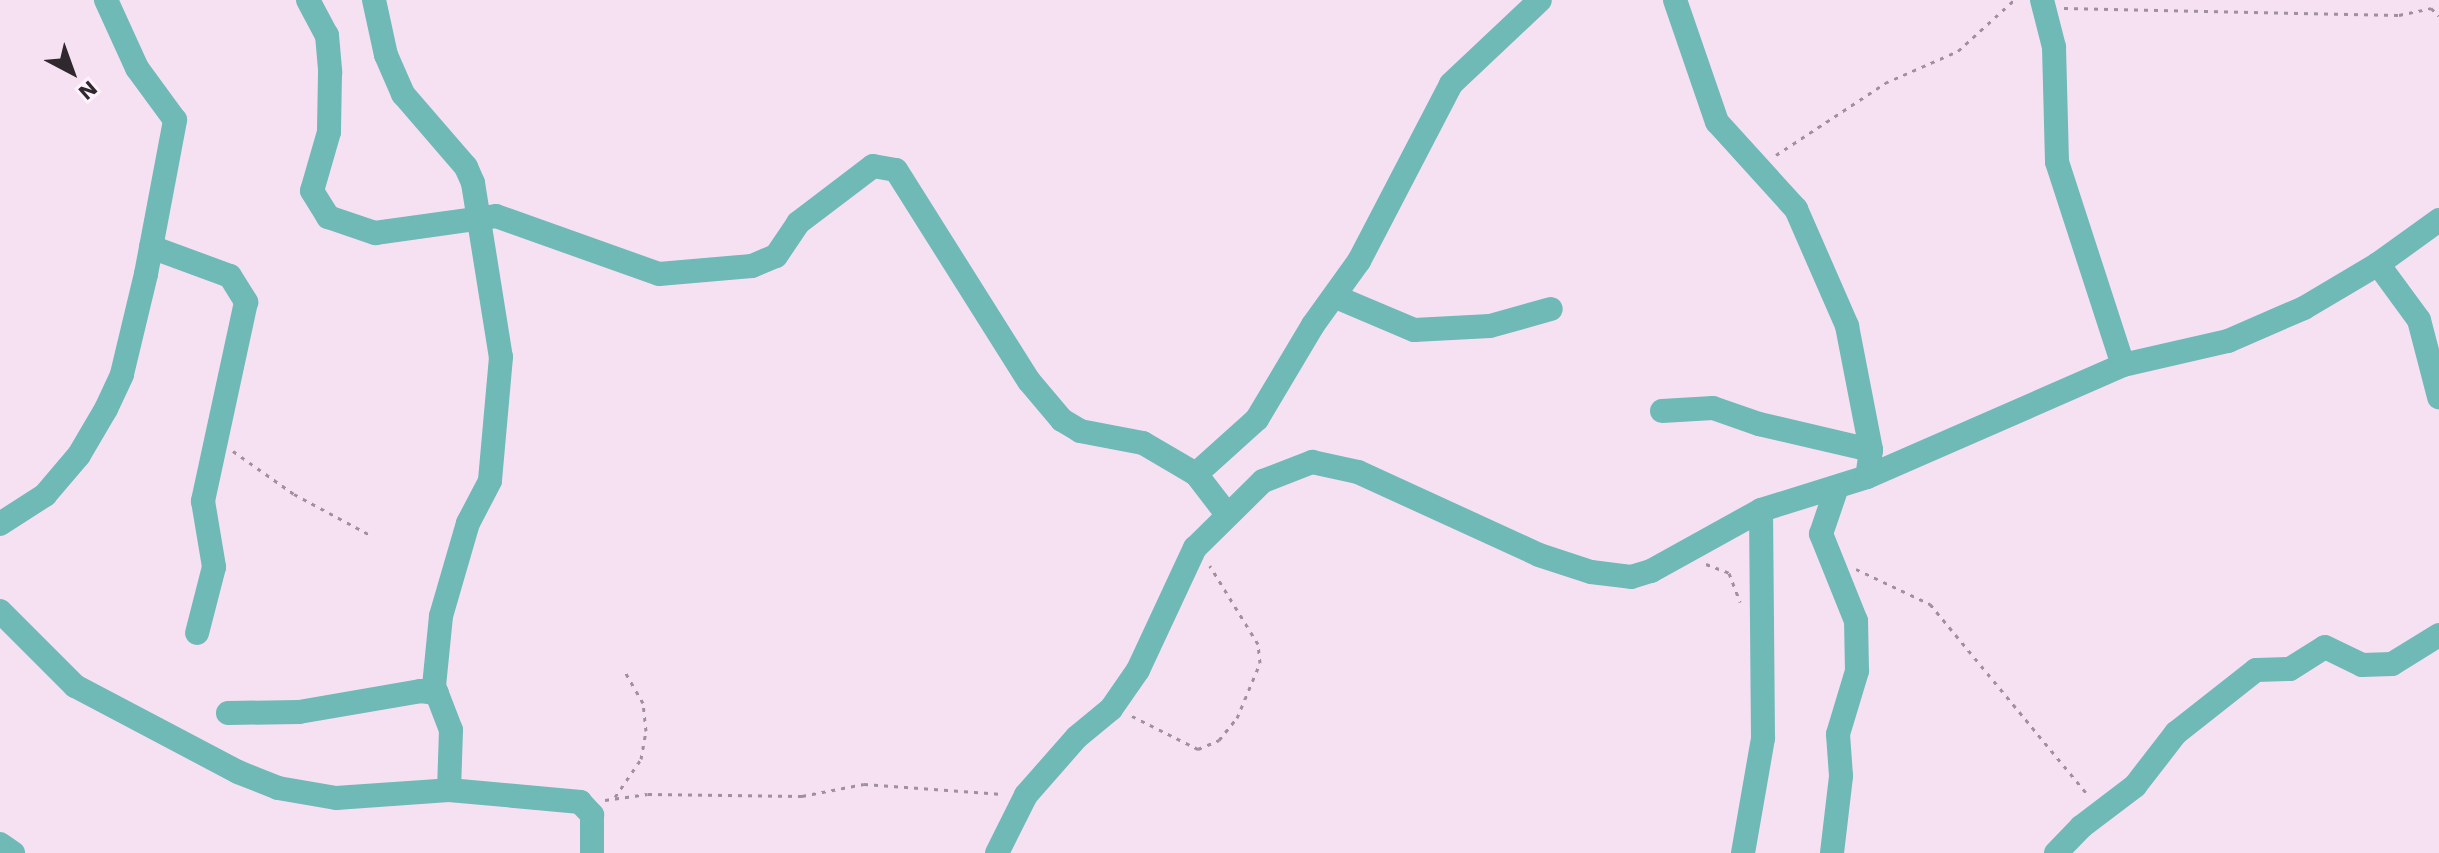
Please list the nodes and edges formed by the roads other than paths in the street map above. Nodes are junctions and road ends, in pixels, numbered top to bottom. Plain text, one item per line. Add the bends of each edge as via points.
1 (106, 0) edge
2 (308, 0) edge
3 (374, 0) edge
4 (1540, 0) edge
5 (1675, 0) edge
6 (2043, 4) edge
7 (477, 218) junction
8 (2439, 220) edge
9 (151, 247) junction
10 (2378, 264) junction
11 (1336, 297) junction
12 (1551, 309) dead end
13 (2123, 365) junction
14 (2439, 397) edge
15 (1662, 411) dead end
16 (1871, 450) junction
17 (1196, 474) junction
18 (1867, 477) junction
19 (1837, 487) junction
20 (1761, 510) junction
21 (1226, 513) junction
22 (0, 524) edge
23 (0, 611) edge
24 (197, 633) dead end
25 (2439, 635) edge
26 (437, 693) junction
27 (228, 713) dead end
28 (449, 790) junction
29 (0, 844) edge
30 (13, 853) edge
31 (592, 853) edge
32 (997, 853) edge
33 (1743, 853) edge
34 (1832, 853) edge
35 (2056, 853) edge

1 - 9 street via 137,68 175,120
2 - 7 street via 328,48 329,132 312,191 328,217 375,233
3 - 7 street via 386,55 403,94 466,167
4 - 11 street via 1451,84
5 - 16 street via 1717,122 1796,209 1847,326
6 - 13 street via 2054,47 2057,162
7 - 17 street via 496,216 659,274 752,266 776,256 798,223 873,166 896,170 1029,381 1062,420 1080,431 1143,443
7 - 26 street via 501,357 495,438 490,481 468,523 441,616
8 - 10 street
9 - 22 street via 122,374 106,409 79,455 45,495
9 - 24 street via 230,276 246,302 203,501 214,567
10 - 13 street via 2304,308 2228,341
10 - 14 street via 2419,320
11 - 12 street via 1414,330 1490,326
11 - 17 street via 1313,325 1257,419
13 - 18 street
15 - 16 street via 1713,408
16 - 18 street
17 - 21 street
18 - 19 street
19 - 20 street
19 - 34 street via 1821,534 1856,621 1857,656 1856,681 1838,734 1841,776
20 - 21 street via 1631,577 1591,572 1539,555 1358,472 1312,462 1263,481
20 - 33 street via 1763,738
21 - 32 street via 1195,548 1138,670 1111,709 1077,737 1026,795
23 - 28 street via 75,686 278,788 336,798
25 - 35 street via 2392,664 2362,665 2325,647 2290,669 2256,670 2176,733 2135,786
26 - 27 street via 420,691 299,712
26 - 28 street via 451,730
28 - 31 street via 587,806
29 - 30 street

